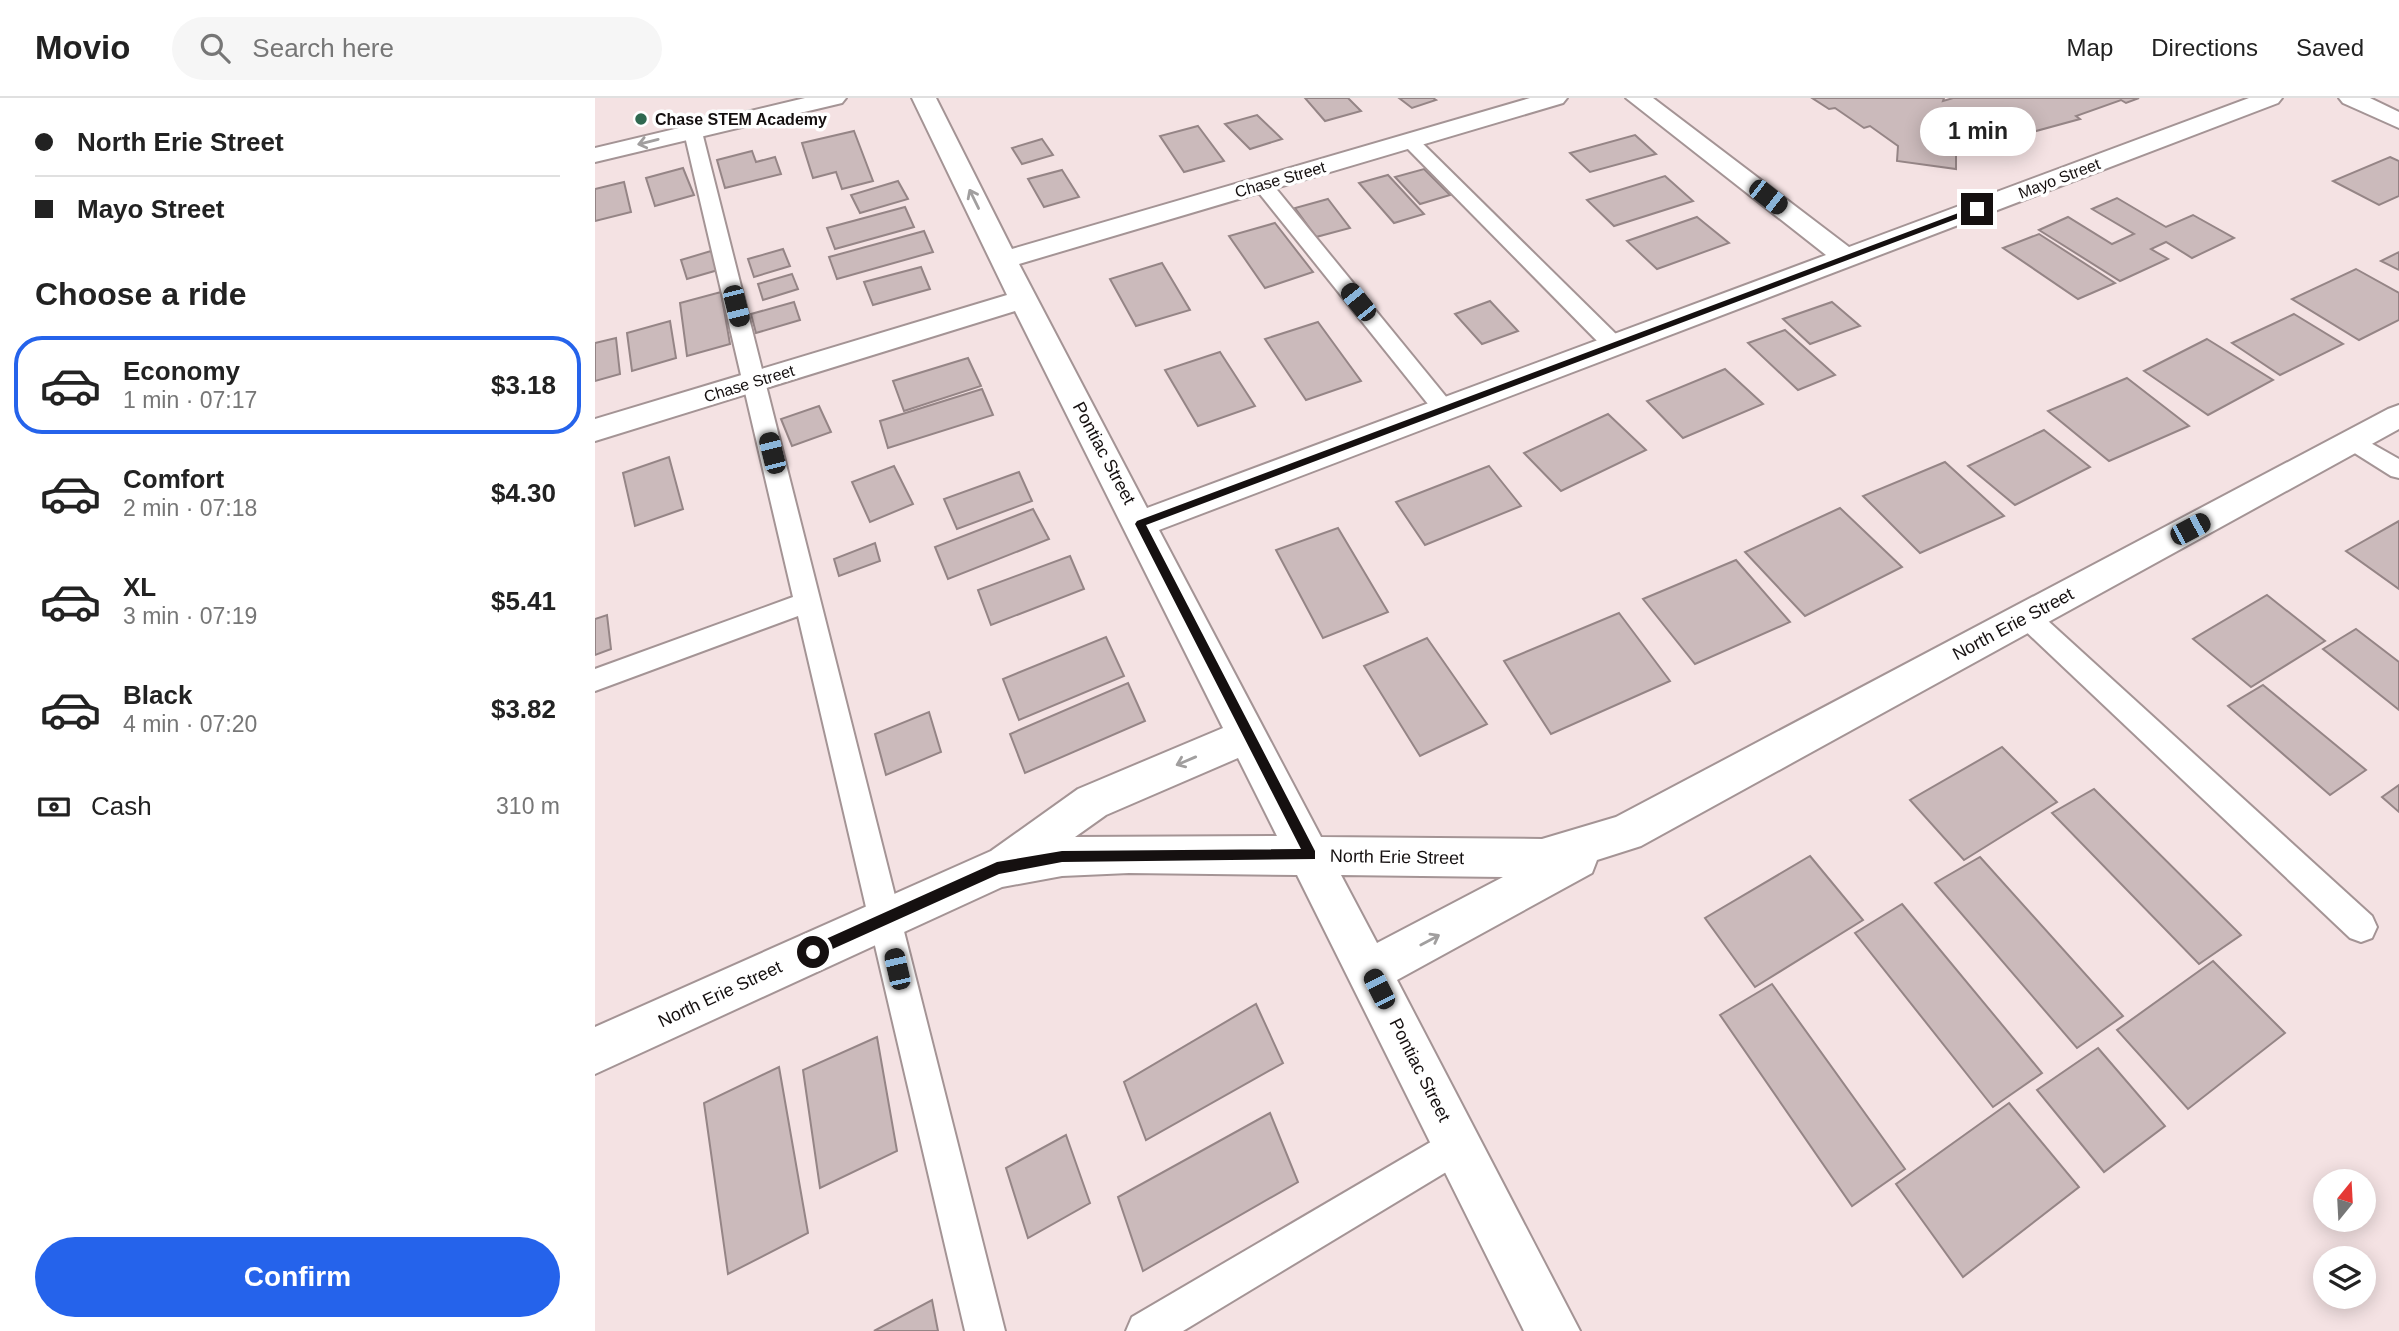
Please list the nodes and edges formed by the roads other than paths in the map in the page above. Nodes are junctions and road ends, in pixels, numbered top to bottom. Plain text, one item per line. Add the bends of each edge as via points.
1 (834, 98) edge
2 (924, 98) edge
3 (1555, 98) edge
4 (1638, 98) edge
5 (2270, 98) edge
6 (2351, 98) edge
7 (2399, 121) edge
8 (693, 132) junction
9 (1410, 141) junction
10 (595, 155) edge
11 (1262, 184) junction
12 (1846, 258) junction
13 (1004, 260) junction
14 (1023, 299) junction
15 (1614, 345) junction
16 (754, 381) junction
17 (1444, 409) junction
18 (2399, 416) edge
19 (595, 430) edge
20 (2353, 441) junction
21 (2399, 470) edge
22 (1140, 524) junction
23 (808, 603) junction
24 (2027, 617) junction
25 (595, 680) edge
26 (1249, 734) junction
27 (1626, 833) junction
28 (1310, 855) junction
29 (997, 868) junction
30 (885, 919) junction
31 (2361, 927) dead end
32 (1370, 971) junction
33 (595, 1051) edge
34 (1458, 1144) junction
35 (985, 1331) edge
36 (1146, 1331) edge
37 (1553, 1331) edge

1 - 8 street
13 -> 2 street, Pontiac Street
3 - 9 street, Chase Street
4 - 12 street
5 - 12 street, Mayo Street
6 - 7 street
8 -> 10 street
8 - 16 lane
9 - 11 street, Chase Street
9 - 15 lane
11 - 13 street, Chase Street
11 - 17 lane
12 - 15 street, Mayo Street
13 - 14 street, Pontiac Street
14 - 16 street, Chase Street
14 - 22 street, Pontiac Street
15 - 17 street, Mayo Street
16 - 19 street, Chase Street
16 - 23 lane
17 - 22 street, Mayo Street
18 - 20 street, North Erie Street
20 - 21 lane
20 - 24 street, North Erie Street
22 - 26 street, Pontiac Street
23 - 25 lane
23 - 30 lane
24 - 27 street, North Erie Street
24 - 31 lane
26 - 28 street, Pontiac Street
26 -> 29 street, North Erie Street via 1092,802
27 - 28 street, North Erie Street via 1542,858
32 -> 27 street, North Erie Street
28 - 29 street, North Erie Street via 1062,857
28 - 32 street, Pontiac Street
29 - 30 street, North Erie Street
30 - 33 street, North Erie Street
30 - 35 lane
32 - 34 street, Pontiac Street
34 - 36 lane
34 - 37 street, Pontiac Street

